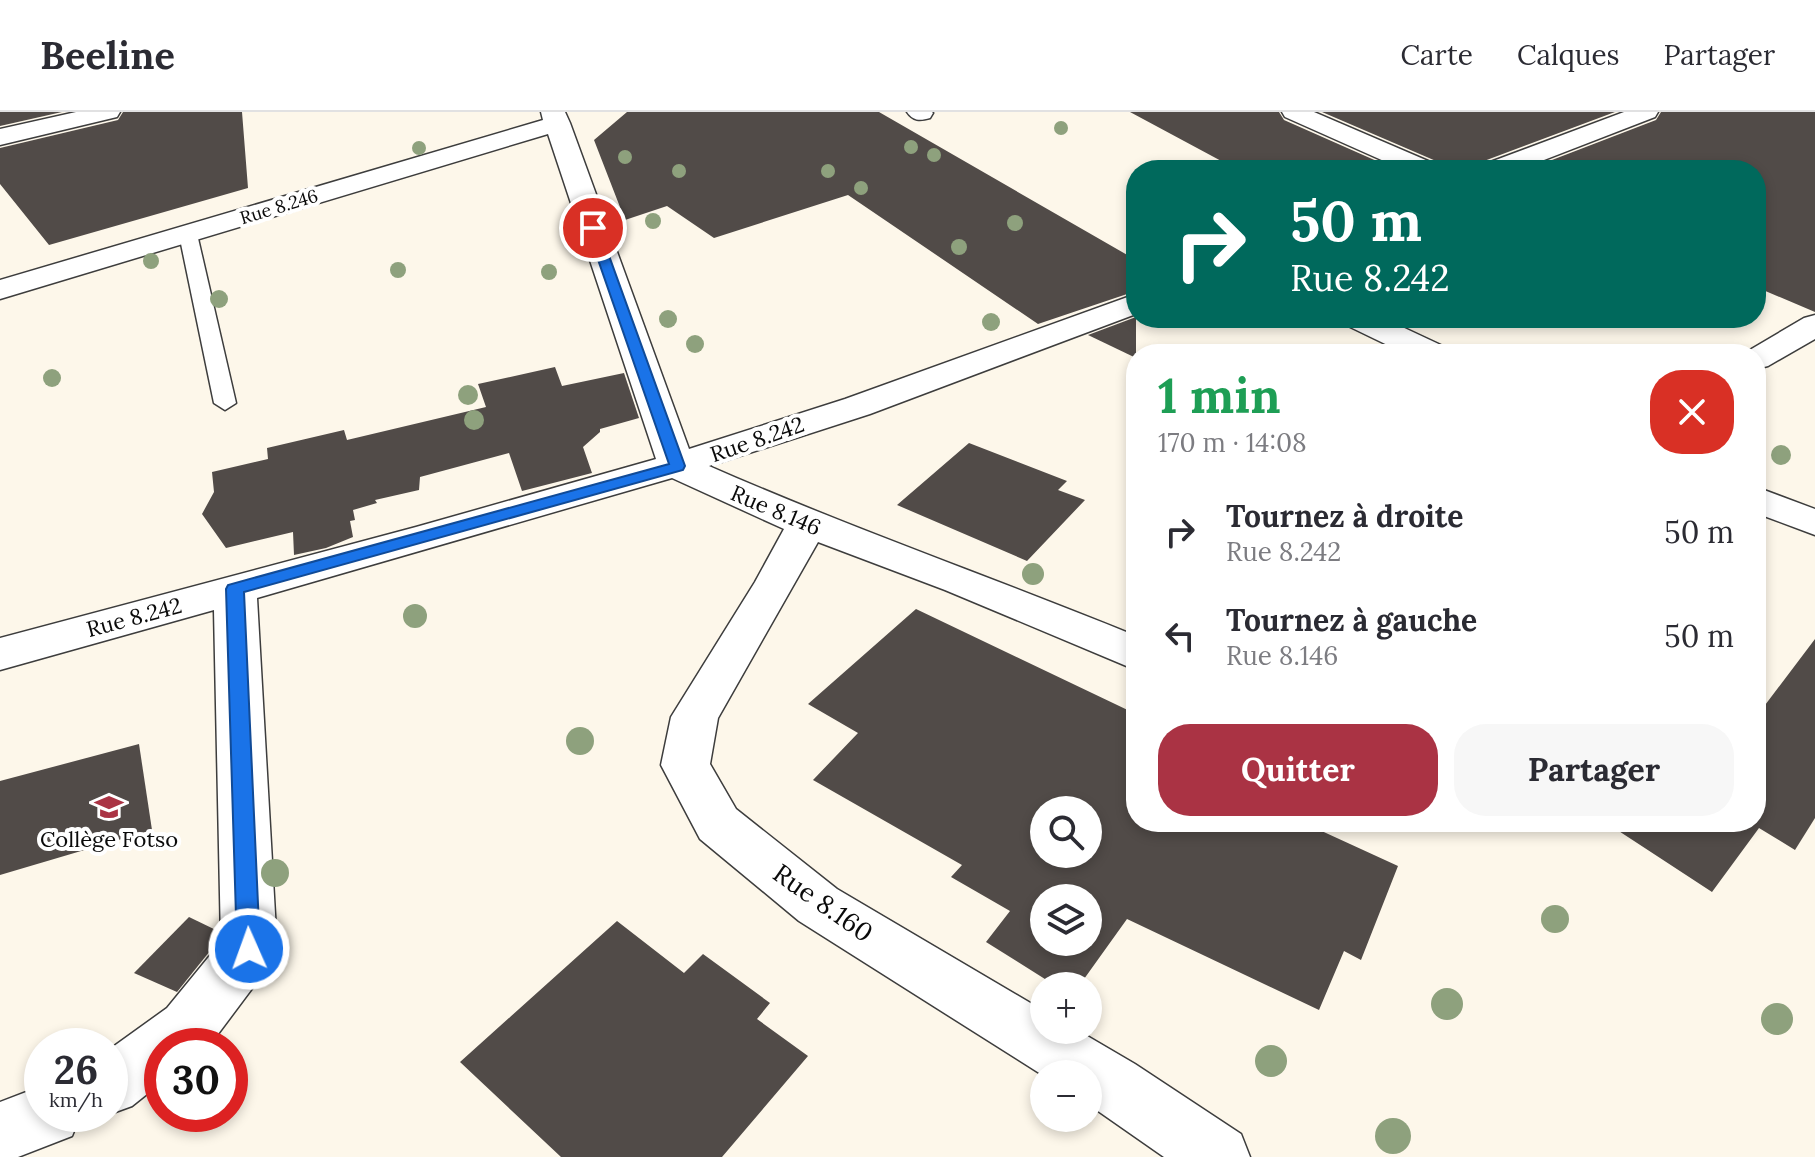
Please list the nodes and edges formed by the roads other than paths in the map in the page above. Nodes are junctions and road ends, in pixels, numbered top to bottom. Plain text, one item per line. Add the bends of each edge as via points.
1 (108, 112) edge
2 (1294, 112) edge
3 (1646, 112) edge
4 (556, 118) edge
5 (0, 137) edge
6 (1403, 160) edge
7 (1520, 160) edge
8 (188, 234) junction
9 (0, 290) edge
10 (1126, 307) edge
11 (1815, 325) edge
12 (1378, 328) edge
13 (1412, 344) edge
14 (1766, 353) edge
15 (225, 403) dead end
16 (677, 466) junction
17 (1766, 503) edge
18 (1815, 523) edge
19 (807, 524) junction
20 (235, 589) junction
21 (1126, 650) edge
22 (0, 654) edge
23 (128, 1072) edge
24 (24, 1124) edge
25 (0, 1133) edge
26 (1218, 1157) edge

1 - 5 street
2 - 6 street
3 - 7 street
4 - 8 street, Rue 8.246
4 - 16 street
8 - 9 street, Rue 8.246
8 - 15 lane
10 - 16 street, Rue 8.242
11 - 14 street
12 - 13 street
16 - 19 street, Rue 8.146
16 - 20 street, Rue 8.242
17 - 18 street
19 - 21 street, Rue 8.146 via 960,580
19 - 26 street, Rue 8.160 via 695,717 685,765 718,824 818,905 1113,1085
20 - 22 street, Rue 8.242
20 - 23 street via 249,949 188,1027
24 - 25 street

